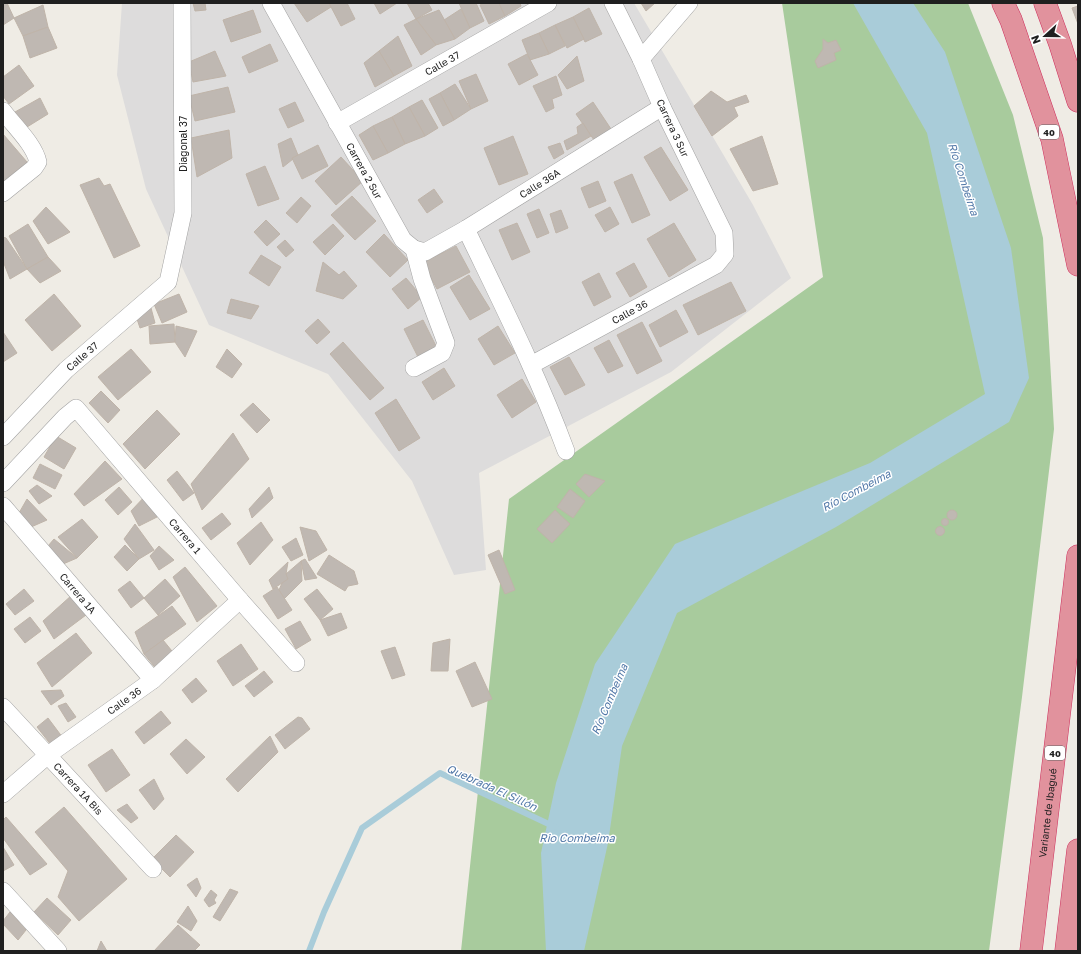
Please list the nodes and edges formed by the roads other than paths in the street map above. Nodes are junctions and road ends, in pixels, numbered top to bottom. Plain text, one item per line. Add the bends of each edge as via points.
1 (182, 3) edge
2 (271, 3) edge
3 (548, 3) edge
4 (613, 3) edge
5 (689, 3) edge
6 (1003, 3) edge
7 (1045, 3) edge
8 (641, 59) junction
9 (1078, 101) edge
10 (662, 107) junction
11 (3, 111) edge
12 (337, 123) junction
13 (3, 192) edge
14 (466, 229) junction
15 (414, 249) junction
16 (725, 254) joint
17 (1078, 265) edge
18 (168, 282) joint
19 (531, 365) junction
20 (414, 368) dead end
21 (3, 436) edge
22 (566, 451) dead end
23 (3, 483) edge
24 (3, 506) edge
25 (1078, 556) edge
26 (240, 600) junction
27 (296, 663) dead end
28 (154, 680) junction
29 (3, 707) edge
30 (48, 755) junction
31 (3, 794) edge
32 (1078, 850) edge
33 (153, 869) dead end
34 (3, 891) edge
35 (58, 951) edge
36 (1031, 951) edge
37 (1066, 951) edge

1 - 18 street, Diagonal 37 via 183,213
2 - 12 street, Carrera 2 Sur
3 - 12 street, Calle 37
4 - 8 street, Carrera 3 Sur
5 - 8 street
6 - 17 highway, 40 via 1052,139
7 - 9 highway
8 - 10 street, Carrera 3 Sur
10 - 14 street, Calle 36A
10 - 16 street, Carrera 3 Sur via 724,233
11 - 13 street via 36,154 38,162
12 - 15 street, Carrera 2 Sur via 403,240
14 - 15 street, Calle 36A via 425,252
14 - 19 street
15 - 20 street, Carrera 2 Sur via 422,279 446,342 442,353
16 - 19 street, Calle 36 via 716,265
18 - 21 street, Calle 37 via 66,370
19 - 22 street
23 - 26 street, Carrera 1 via 76,408
24 - 28 street, Carrera 1A
25 - 36 highway, Variante de Ibagué / 40
26 - 27 street, Carrera 1
26 - 28 street, Calle 36
28 - 30 street, Calle 36
29 - 30 street, Carrera 1A Bis
30 - 31 street, Calle 36
30 - 33 street, Carrera 1A Bis
32 - 37 highway
34 - 35 street

